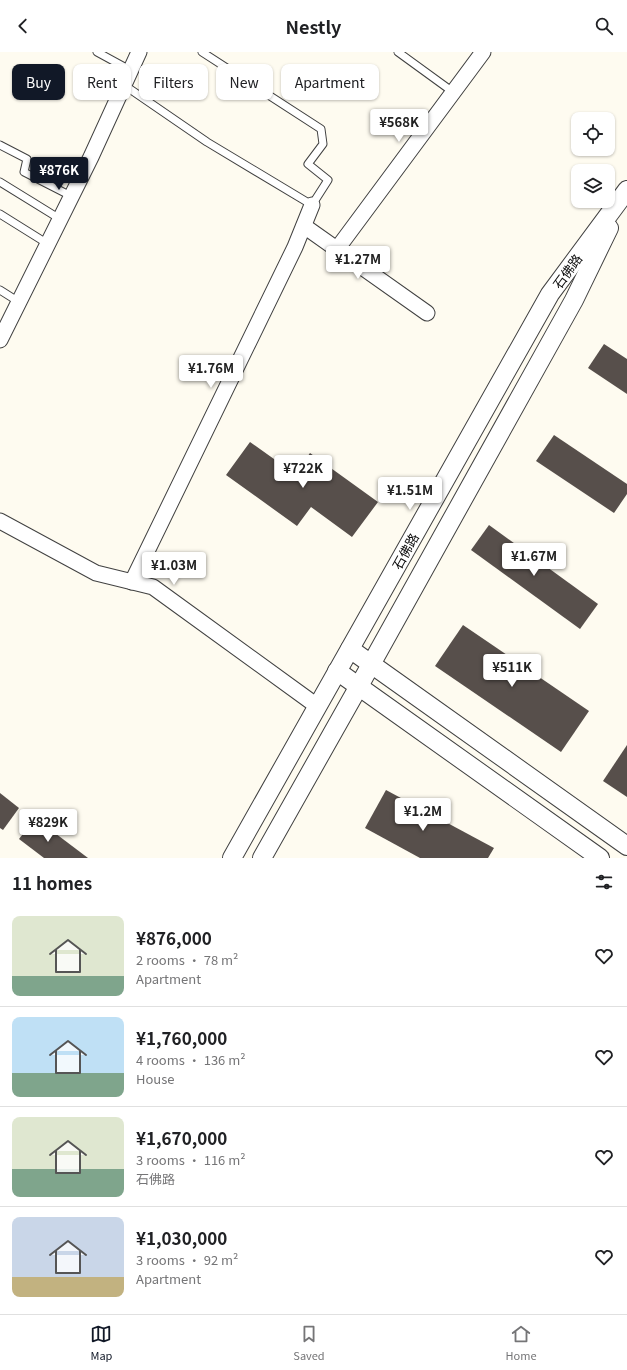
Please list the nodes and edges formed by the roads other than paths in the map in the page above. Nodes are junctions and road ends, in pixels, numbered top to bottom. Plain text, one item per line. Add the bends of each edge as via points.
1 (97, 52) edge
2 (139, 52) edge
3 (202, 52) edge
4 (398, 52) edge
5 (483, 52) edge
6 (119, 64) edge
7 (131, 68) edge
8 (131, 90) edge
9 (453, 92) junction
10 (117, 100) edge
11 (0, 145) edge
12 (0, 182) edge
13 (627, 191) edge
14 (72, 196) junction
15 (312, 205) junction
16 (0, 214) edge
17 (60, 219) junction
18 (304, 226) junction
19 (48, 244) junction
20 (337, 249) junction
21 (0, 290) edge
22 (19, 302) junction
23 (427, 313) dead end
24 (2, 331) edge
25 (0, 521) edge
26 (132, 582) junction
27 (350, 649) junction
28 (372, 664) junction
29 (337, 671) junction
30 (359, 686) junction
31 (318, 706) junction
32 (627, 846) edge
33 (232, 858) edge
34 (262, 858) edge
35 (600, 858) edge

1 - 6 lane
2 - 7 street
3 - 15 lane via 321,129 323,144 308,164 328,180
4 - 9 lane
5 - 9 street
8 - 15 lane via 207,142
9 - 20 street
10 - 14 street
11 - 14 lane via 28,159 24,172
12 - 17 lane
13 - 27 street, 石佛路 via 550,294
13 - 28 street, 石佛路 via 574,300
14 - 17 street
15 - 18 street
16 - 19 lane
17 - 19 street
18 - 20 street
18 - 26 street
19 - 22 street
20 - 23 street
21 - 22 lane
22 - 24 street
25 - 26 street via 96,574
26 - 31 street via 153,588
27 - 28 street
27 - 29 street, 石佛路
28 - 30 street, 石佛路
28 - 32 street
29 - 30 street
29 - 31 street, 石佛路
30 - 34 street, 石佛路
30 - 35 street
31 - 33 street, 石佛路

